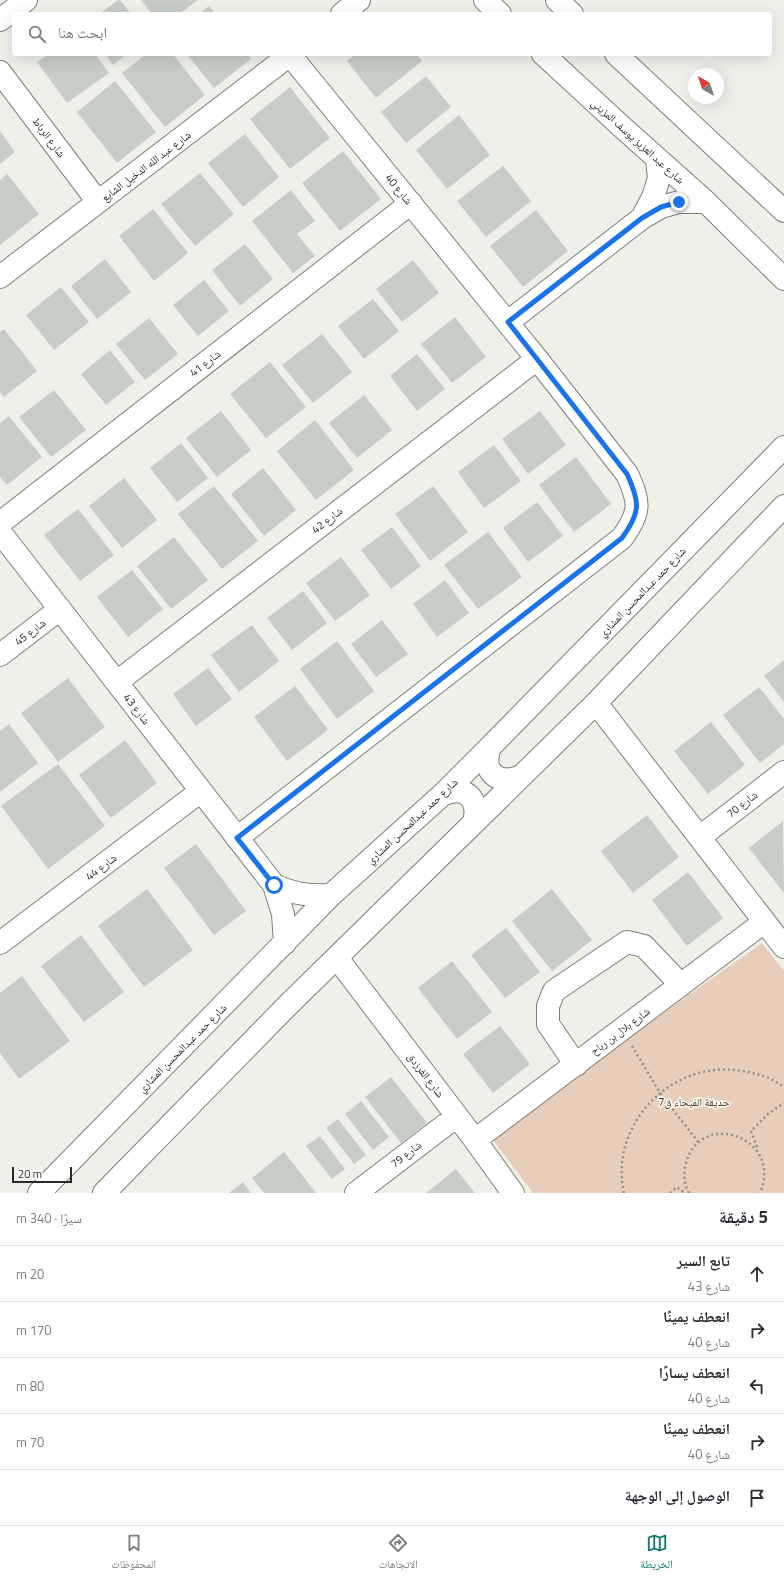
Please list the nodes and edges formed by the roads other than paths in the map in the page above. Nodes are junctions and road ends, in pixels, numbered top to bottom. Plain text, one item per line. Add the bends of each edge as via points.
1 (26, 0) edge
2 (359, 0) edge
3 (485, 0) edge
4 (557, 0) edge
5 (344, 12) edge
6 (498, 12) edge
7 (570, 12) edge
8 (0, 20) edge
9 (289, 56) edge
10 (291, 56) edge
11 (545, 56) edge
12 (618, 56) edge
13 (0, 72) edge
14 (657, 159) junction
15 (98, 202) junction
16 (706, 202) junction
17 (411, 203) junction
18 (784, 211) edge
19 (642, 218) junction
20 (0, 277) edge
21 (784, 279) edge
22 (508, 322) junction
23 (537, 358) junction
24 (784, 447) edge
25 (784, 506) edge
26 (0, 523) edge
27 (0, 532) edge
28 (60, 609) junction
29 (0, 655) edge
30 (117, 682) junction
31 (596, 703) junction
32 (490, 747) junction
33 (784, 772) edge
34 (521, 776) junction
35 (201, 791) junction
36 (442, 795) junction
37 (474, 822) junction
38 (700, 837) junction
39 (237, 838) junction
40 (274, 885) junction
41 (331, 895) junction
42 (764, 922) junction
43 (0, 943) edge
44 (285, 943) junction
45 (784, 948) edge
46 (336, 958) junction
47 (681, 985) junction
48 (576, 1065) junction
49 (457, 1116) junction
50 (475, 1140) junction
51 (39, 1193) edge
52 (104, 1193) edge
53 (356, 1193) edge
54 (513, 1193) edge

1 - 8 street
2 - 5 street
3 - 6 street
4 - 7 street
9 - 15 street, شارع عبد الله الدخيل الشايع
10 - 17 street, شارع 40
11 - 14 street, شارع عبد العزيز يوسف المزيني
12 - 18 street
13 - 15 street, شارع الرباط
14 - 16 street, شارع عبد العزيز يوسف المزيني
14 - 19 street via 659,178
15 - 20 street, شارع عبد الله الدخيل الشايع
16 - 19 street via 679,202 661,207
16 - 21 street, شارع عبد العزيز يوسف المزيني
17 - 22 street, شارع 40
17 - 26 street, شارع 41
19 - 22 street
22 - 23 street, شارع 40
23 - 30 street, شارع 42
23 - 39 street, شارع 40 via 627,474 636,492 637,509 633,523 622,538
24 - 32 street, شارع حمد عبدالمحسن المشاري
25 - 31 street
27 - 28 street, شارع 43
28 - 29 street, شارع 45
28 - 30 street, شارع 43
30 - 35 street, شارع 43
31 - 34 street
31 - 38 street
32 - 34 street via 487,756 488,766 494,775 502,780 512,780
32 - 36 street, شارع حمد عبدالمحسن المشاري
33 - 38 street, شارع 70
34 - 37 street
35 - 39 street, شارع 43
35 - 43 street, شارع 44
36 - 37 street via 451,791 461,791 469,796 475,803
36 - 41 street, شارع حمد عبدالمحسن المشاري
37 - 46 street
38 - 42 street
39 - 40 street, شارع 43
40 - 41 street via 302,895
40 - 44 street, شارع 43 via 283,914
41 - 44 street, شارع حمد عبدالمحسن المشاري
42 - 45 street
42 - 47 street, شارع بلال بن رباح
44 - 51 street, شارع حمد عبدالمحسن المشاري
46 - 49 street, شارع الفرزدق
46 - 52 street
47 - 48 street, شارع بلال بن رباح
47 - 48 street via 644,946 627,942 554,991 548,1006 548,1024
48 - 50 street, شارع بلال بن رباح
49 - 50 street, شارع الفرزدق
49 - 53 street, شارع 79
50 - 54 street, شارع الفرزدق

